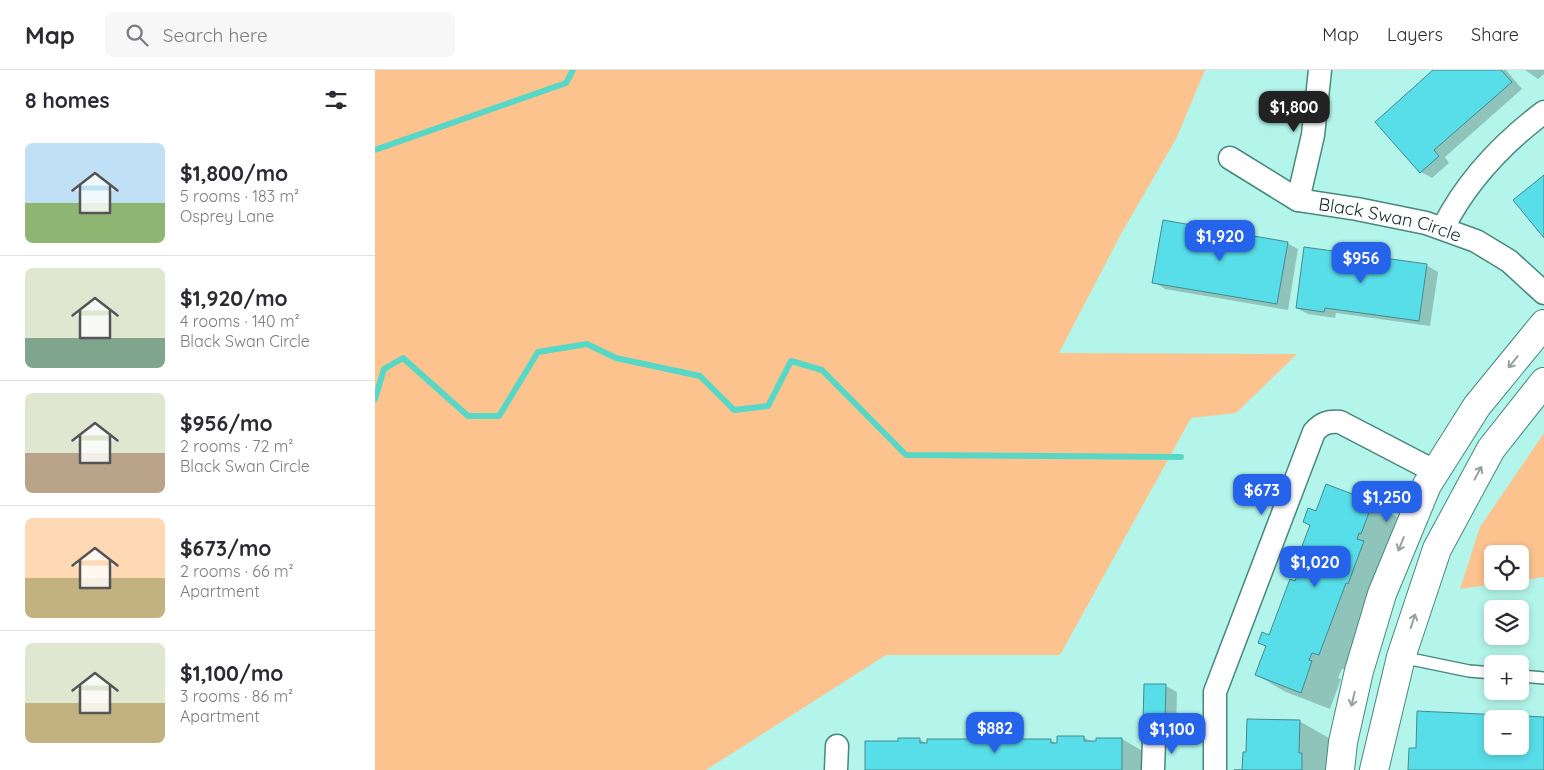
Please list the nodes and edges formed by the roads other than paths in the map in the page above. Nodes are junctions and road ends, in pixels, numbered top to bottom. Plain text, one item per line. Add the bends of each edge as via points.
1 (1320, 70) edge
2 (1544, 112) edge
3 (1230, 158) dead end
4 (1298, 200) junction
5 (1443, 228) junction
6 (1544, 293) edge
7 (1544, 324) edge
8 (1544, 382) edge
9 (1436, 472) junction
10 (1401, 657) junction
11 (1484, 673) edge
12 (1529, 677) edge
13 (1544, 678) edge
14 (1154, 740) dead end
15 (837, 746) dead end
16 (836, 770) edge
17 (1153, 770) edge
18 (1215, 770) edge
19 (1340, 770) edge
20 (1374, 770) edge

1 - 4 street via 1313,134
2 - 5 street via 1491,159 1454,206
3 - 4 street, Black Swan Circle
4 - 5 street, Black Swan Circle
5 - 6 street, Black Swan Circle via 1476,241 1509,261
7 -> 9 street via 1477,406
10 -> 8 street via 1437,549 1491,449
9 - 18 street via 1341,422 1321,424 1314,432 1215,692
9 -> 19 street via 1427,485 1382,594 1359,672
10 - 11 lane
10 - 20 street
12 - 13 lane
14 - 17 street
15 - 16 street

